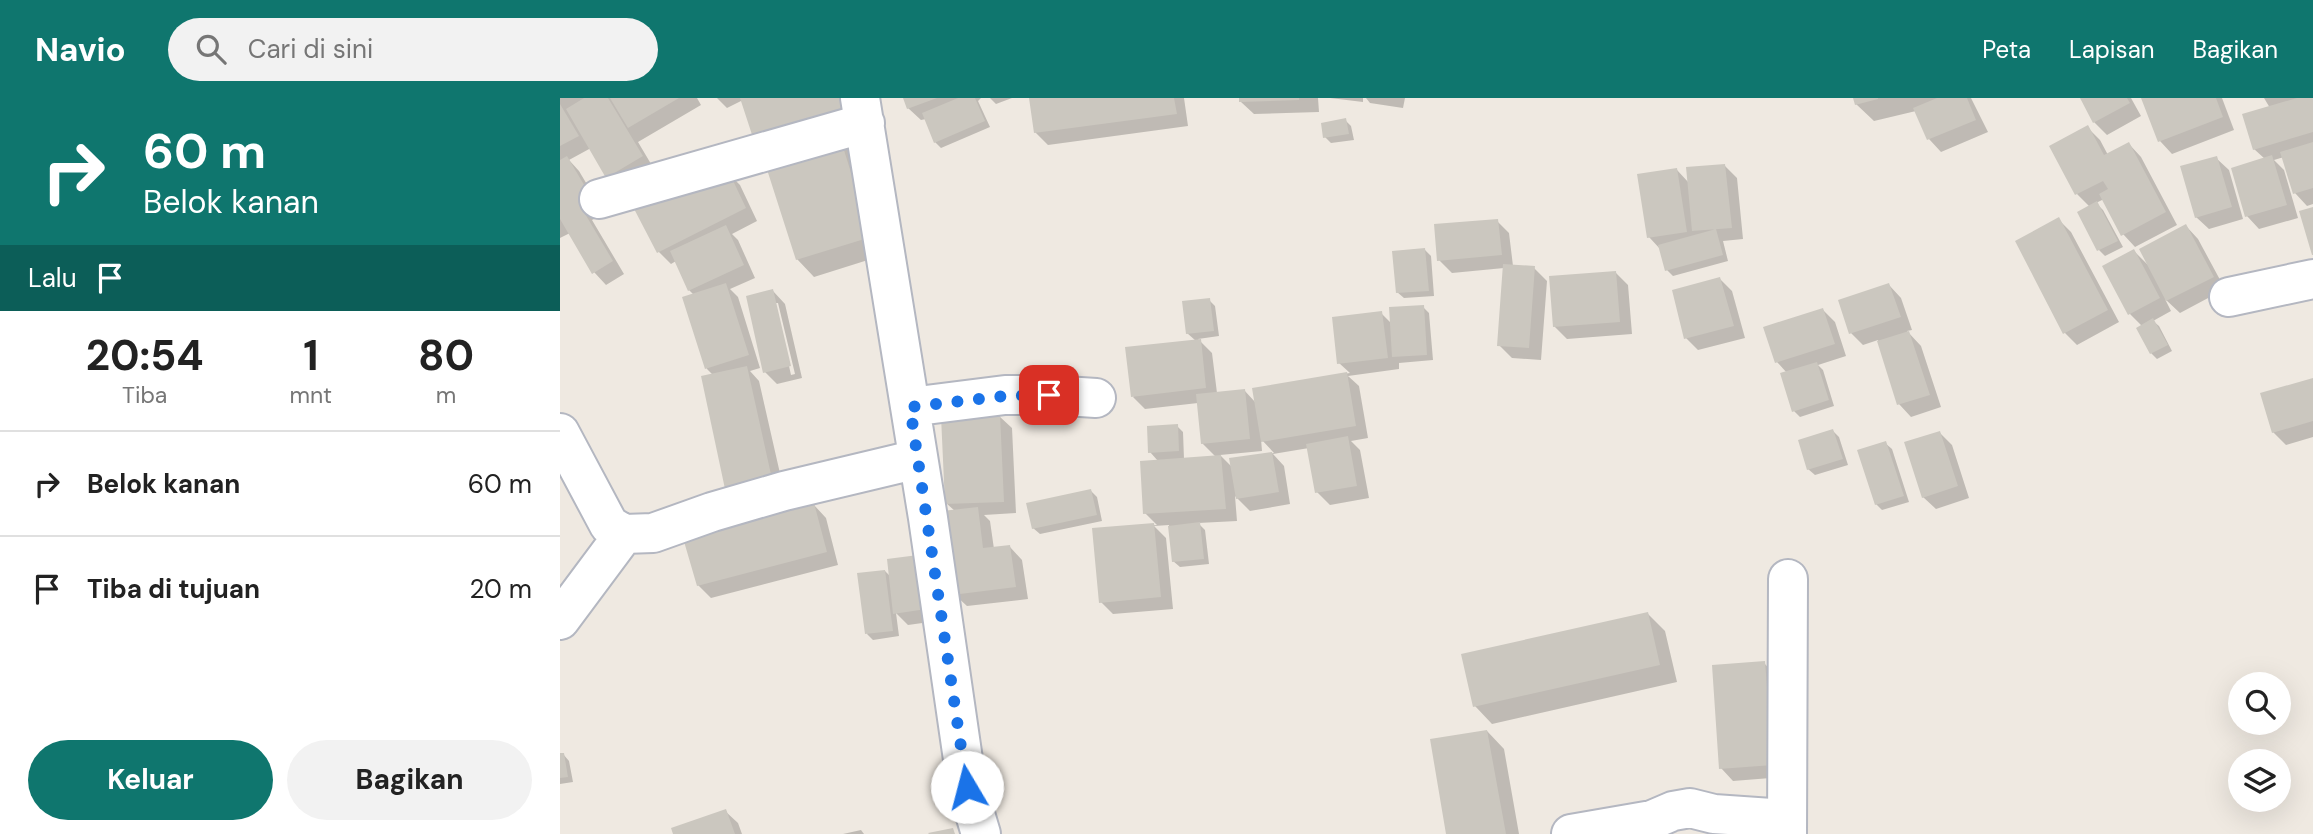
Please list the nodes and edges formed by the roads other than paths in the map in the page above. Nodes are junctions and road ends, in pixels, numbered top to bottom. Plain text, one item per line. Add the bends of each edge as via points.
1 (863, 111) edge
2 (599, 199) dead end
3 (2313, 279) edge
4 (2229, 297) dead end
5 (1096, 398) dead end
6 (910, 407) junction
7 (560, 433) edge
8 (918, 459) junction
9 (624, 534) junction
10 (1788, 579) dead end
11 (560, 620) edge
12 (1787, 826) edge
13 (981, 834) edge
14 (1571, 834) edge

1 - 2 street
1 - 6 street
3 - 4 street
5 - 6 street via 1005,396
6 - 8 street
7 - 9 street via 609,525
8 - 9 street via 772,495 653,533
8 - 13 street via 967,787
9 - 11 street
10 - 12 street
12 - 14 street via 1690,808 1652,820

